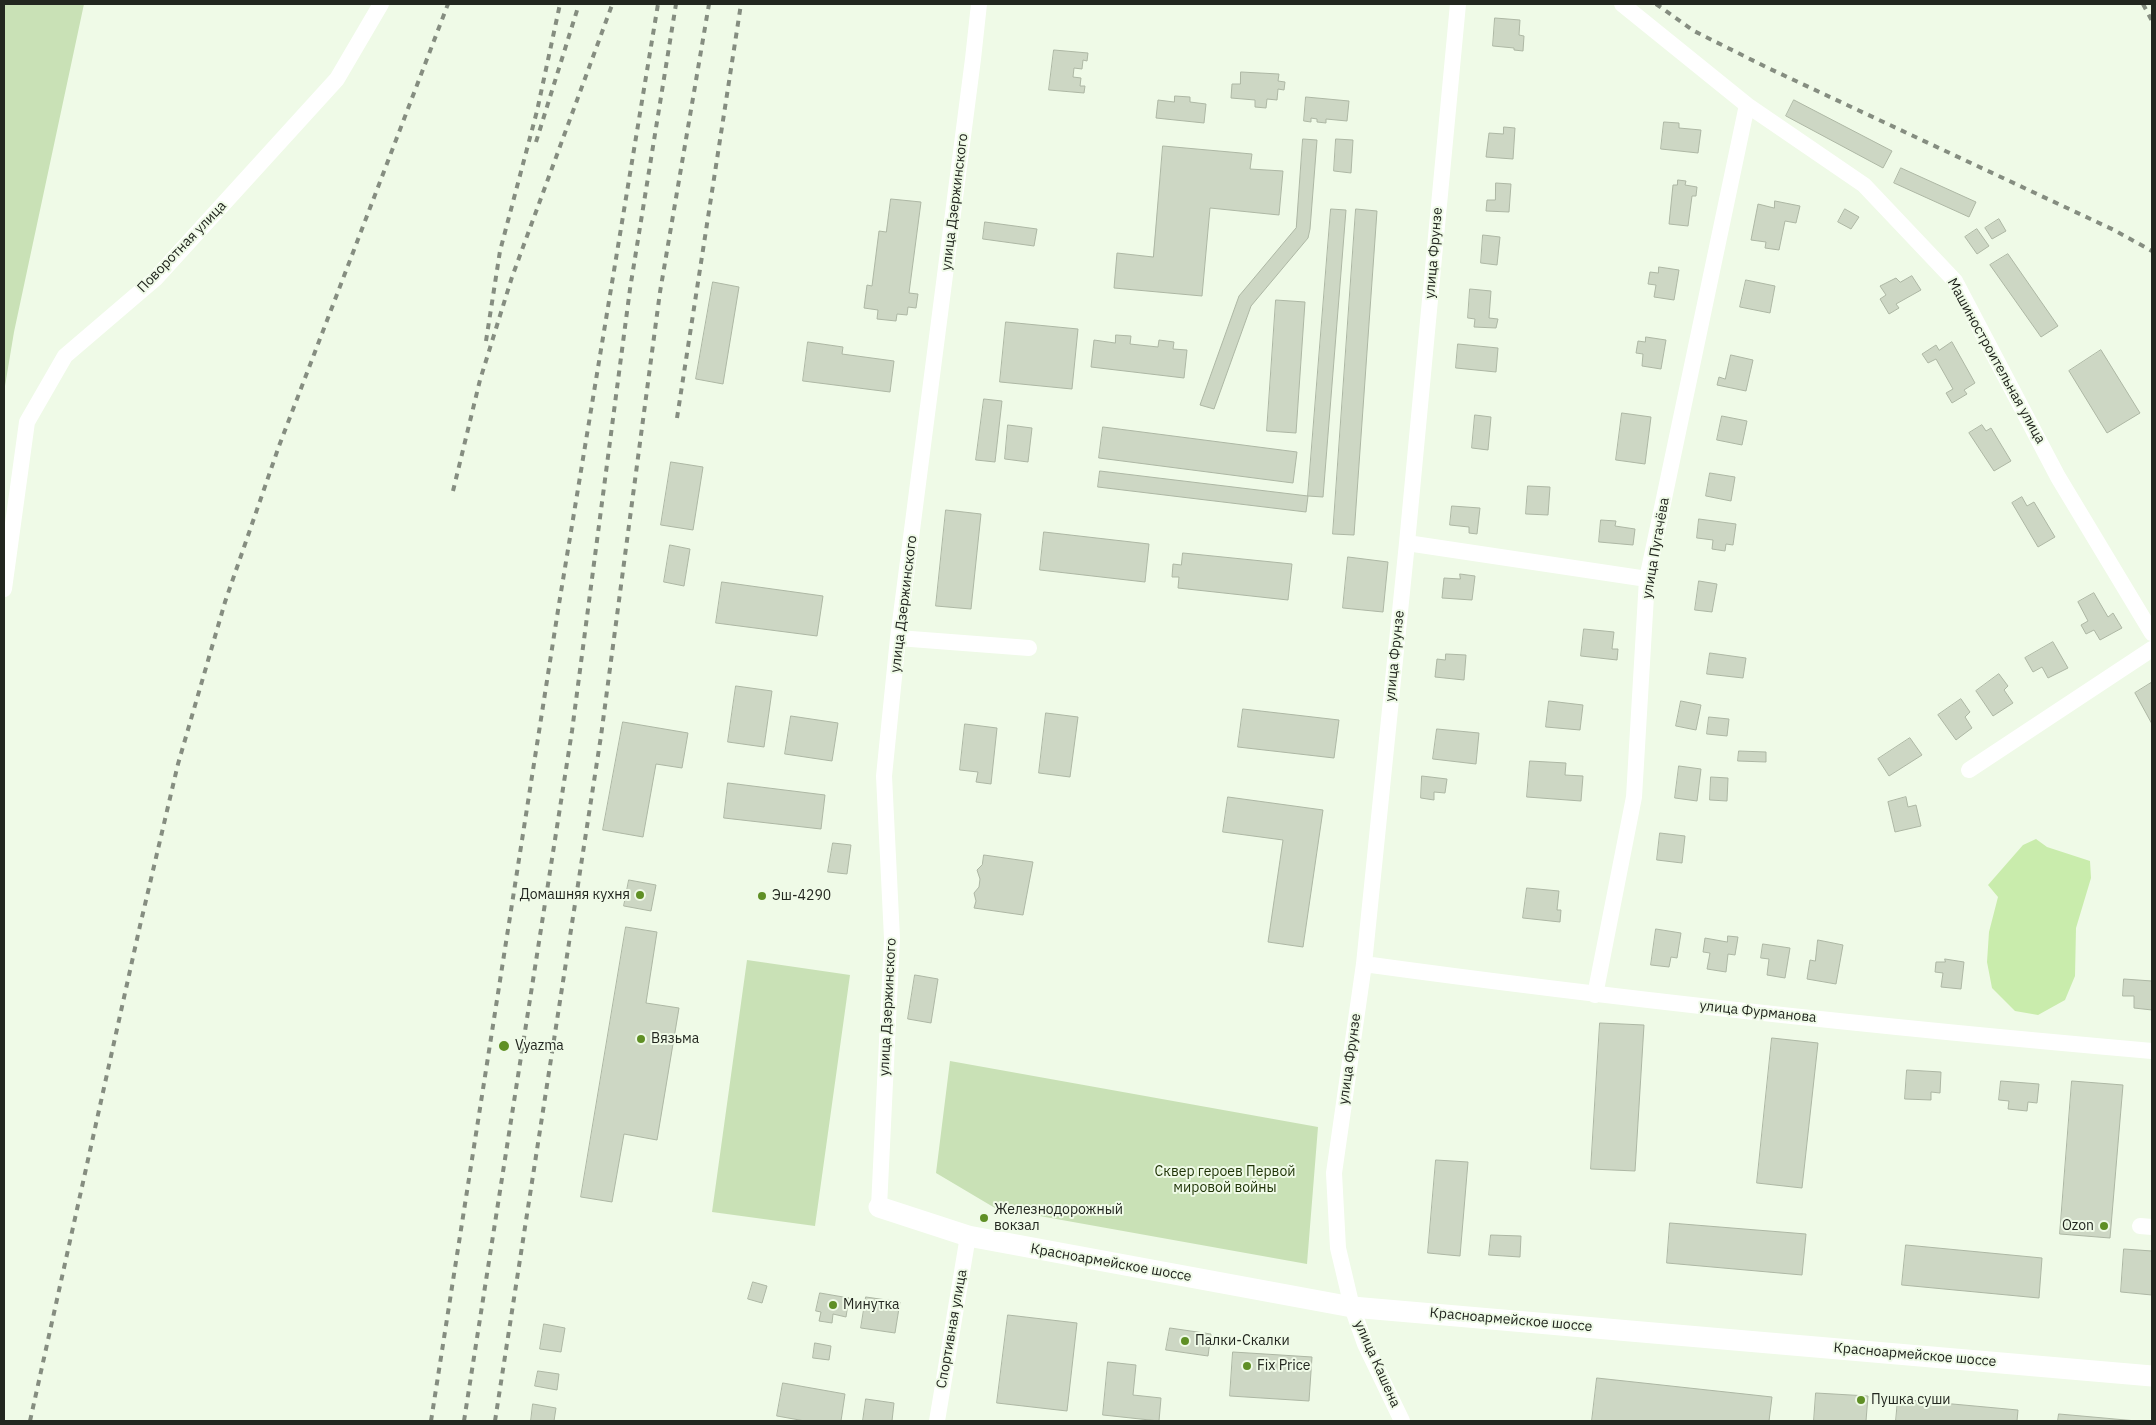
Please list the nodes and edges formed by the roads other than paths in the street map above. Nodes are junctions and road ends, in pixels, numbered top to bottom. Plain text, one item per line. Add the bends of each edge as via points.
1 (380, 4) edge
2 (979, 4) edge
3 (1458, 4) edge
4 (1622, 4) edge
5 (1747, 106) junction
6 (1407, 543) junction
7 (1647, 579) junction
8 (4, 589) edge
9 (2152, 633) edge
10 (898, 638) junction
11 (1029, 648) dead end
12 (2152, 649) edge
13 (1968, 770) dead end
14 (1364, 964) junction
15 (1596, 995) junction
16 (2152, 1051) edge
17 (879, 1207) joint
18 (968, 1236) junction
19 (1352, 1306) junction
20 (2152, 1376) edge
21 (936, 1421) edge
22 (1402, 1421) edge

1 - 8 street, Поворотная улица via 337,79 155,279 65,356 27,422
2 - 10 street, улица Дзержинского
3 - 6 street, улица Фрунзе
4 - 5 street, Машиностроительная улица
5 - 7 street, улица Пугачёва
5 - 9 street, Машиностроительная улица via 1864,185 1955,281 2058,476
6 - 7 street
6 - 14 street, улица Фрунзе
7 - 15 street, улица Пугачёва via 1634,797
10 - 11 street
10 - 17 street, улица Дзержинского via 884,776 892,938
12 - 13 street
14 - 15 street, улица Фурманова
14 - 19 street, улица Фрунзе via 1334,1173 1338,1248
15 - 16 street, улица Фурманова
17 - 18 street, Красноармейское шоссе
18 - 19 street, Красноармейское шоссе
18 - 21 street, Спортивная улица
19 - 20 street, Красноармейское шоссе
19 - 22 street, улица Кашена

